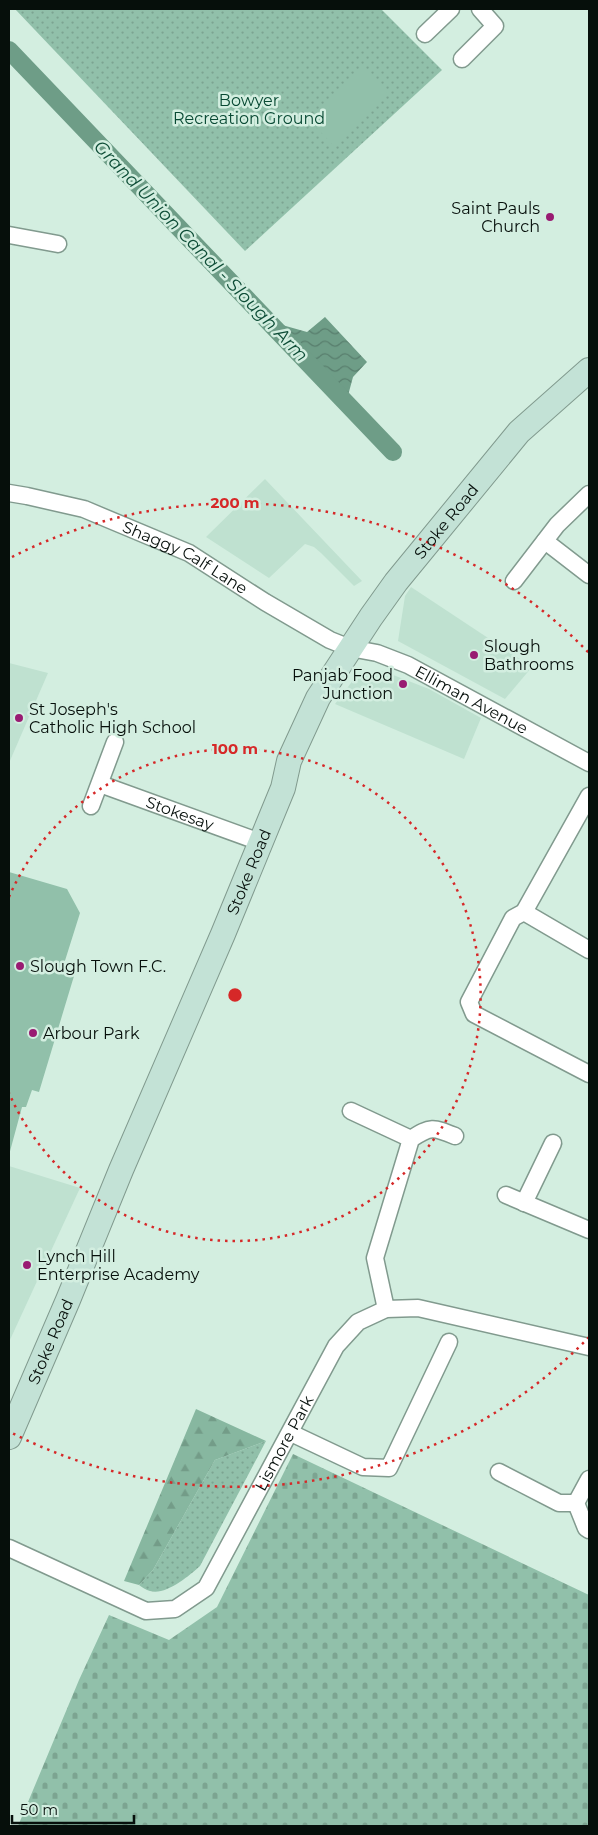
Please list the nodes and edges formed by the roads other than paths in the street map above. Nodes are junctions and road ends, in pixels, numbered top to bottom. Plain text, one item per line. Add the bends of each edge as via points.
1 (451, 9) edge
2 (480, 9) edge
3 (425, 34) dead end
4 (462, 59) dead end
5 (9, 235) edge
6 (58, 244) dead end
7 (588, 373) edge
8 (9, 493) edge
9 (589, 494) edge
10 (545, 542) junction
11 (589, 575) edge
12 (514, 581) dead end
13 (350, 648) junction
14 (115, 742) dead end
15 (589, 763) edge
16 (100, 784) junction
17 (589, 796) edge
18 (91, 806) dead end
19 (260, 842) junction
20 (524, 912) junction
21 (589, 950) edge
22 (589, 1074) edge
23 (351, 1111) dead end
24 (454, 1136) dead end
25 (411, 1139) junction
26 (553, 1143) dead end
27 (506, 1195) dead end
28 (524, 1203) junction
29 (589, 1230) edge
30 (386, 1310) junction
31 (449, 1342) dead end
32 (589, 1347) edge
33 (291, 1433) junction
34 (9, 1437) edge
35 (498, 1472) dead end
36 (589, 1478) edge
37 (576, 1503) junction
38 (589, 1530) edge
39 (10, 1548) edge

1 - 3 street
2 - 4 street via 495,26
5 - 6 street
7 - 13 main road, Stoke Road via 519,432 396,582
8 - 13 street, Shaggy Calf Lane via 84,509 189,553 305,626
9 - 10 street
10 - 11 street
10 - 12 street
13 - 15 street, Elliman Avenue via 377,653 408,665
13 - 19 main road, Stoke Road via 306,721
14 - 16 street
16 - 18 street
16 - 19 street, Stokesay
17 - 20 street
19 - 34 main road, Stoke Road via 224,934
20 - 21 street
20 - 22 street via 512,918 469,1002 474,1014
23 - 25 street
24 - 25 street via 435,1128
25 - 30 street via 374,1258
26 - 28 street
27 - 28 street
28 - 29 street
30 - 32 street, Lismore Park via 418,1308
30 - 33 street, Lismore Park via 358,1322 336,1346
31 - 33 street via 388,1468 363,1467
33 - 39 street, Lismore Park via 206,1588 175,1609 146,1611
35 - 37 street via 559,1503
36 - 37 street
37 - 38 street

